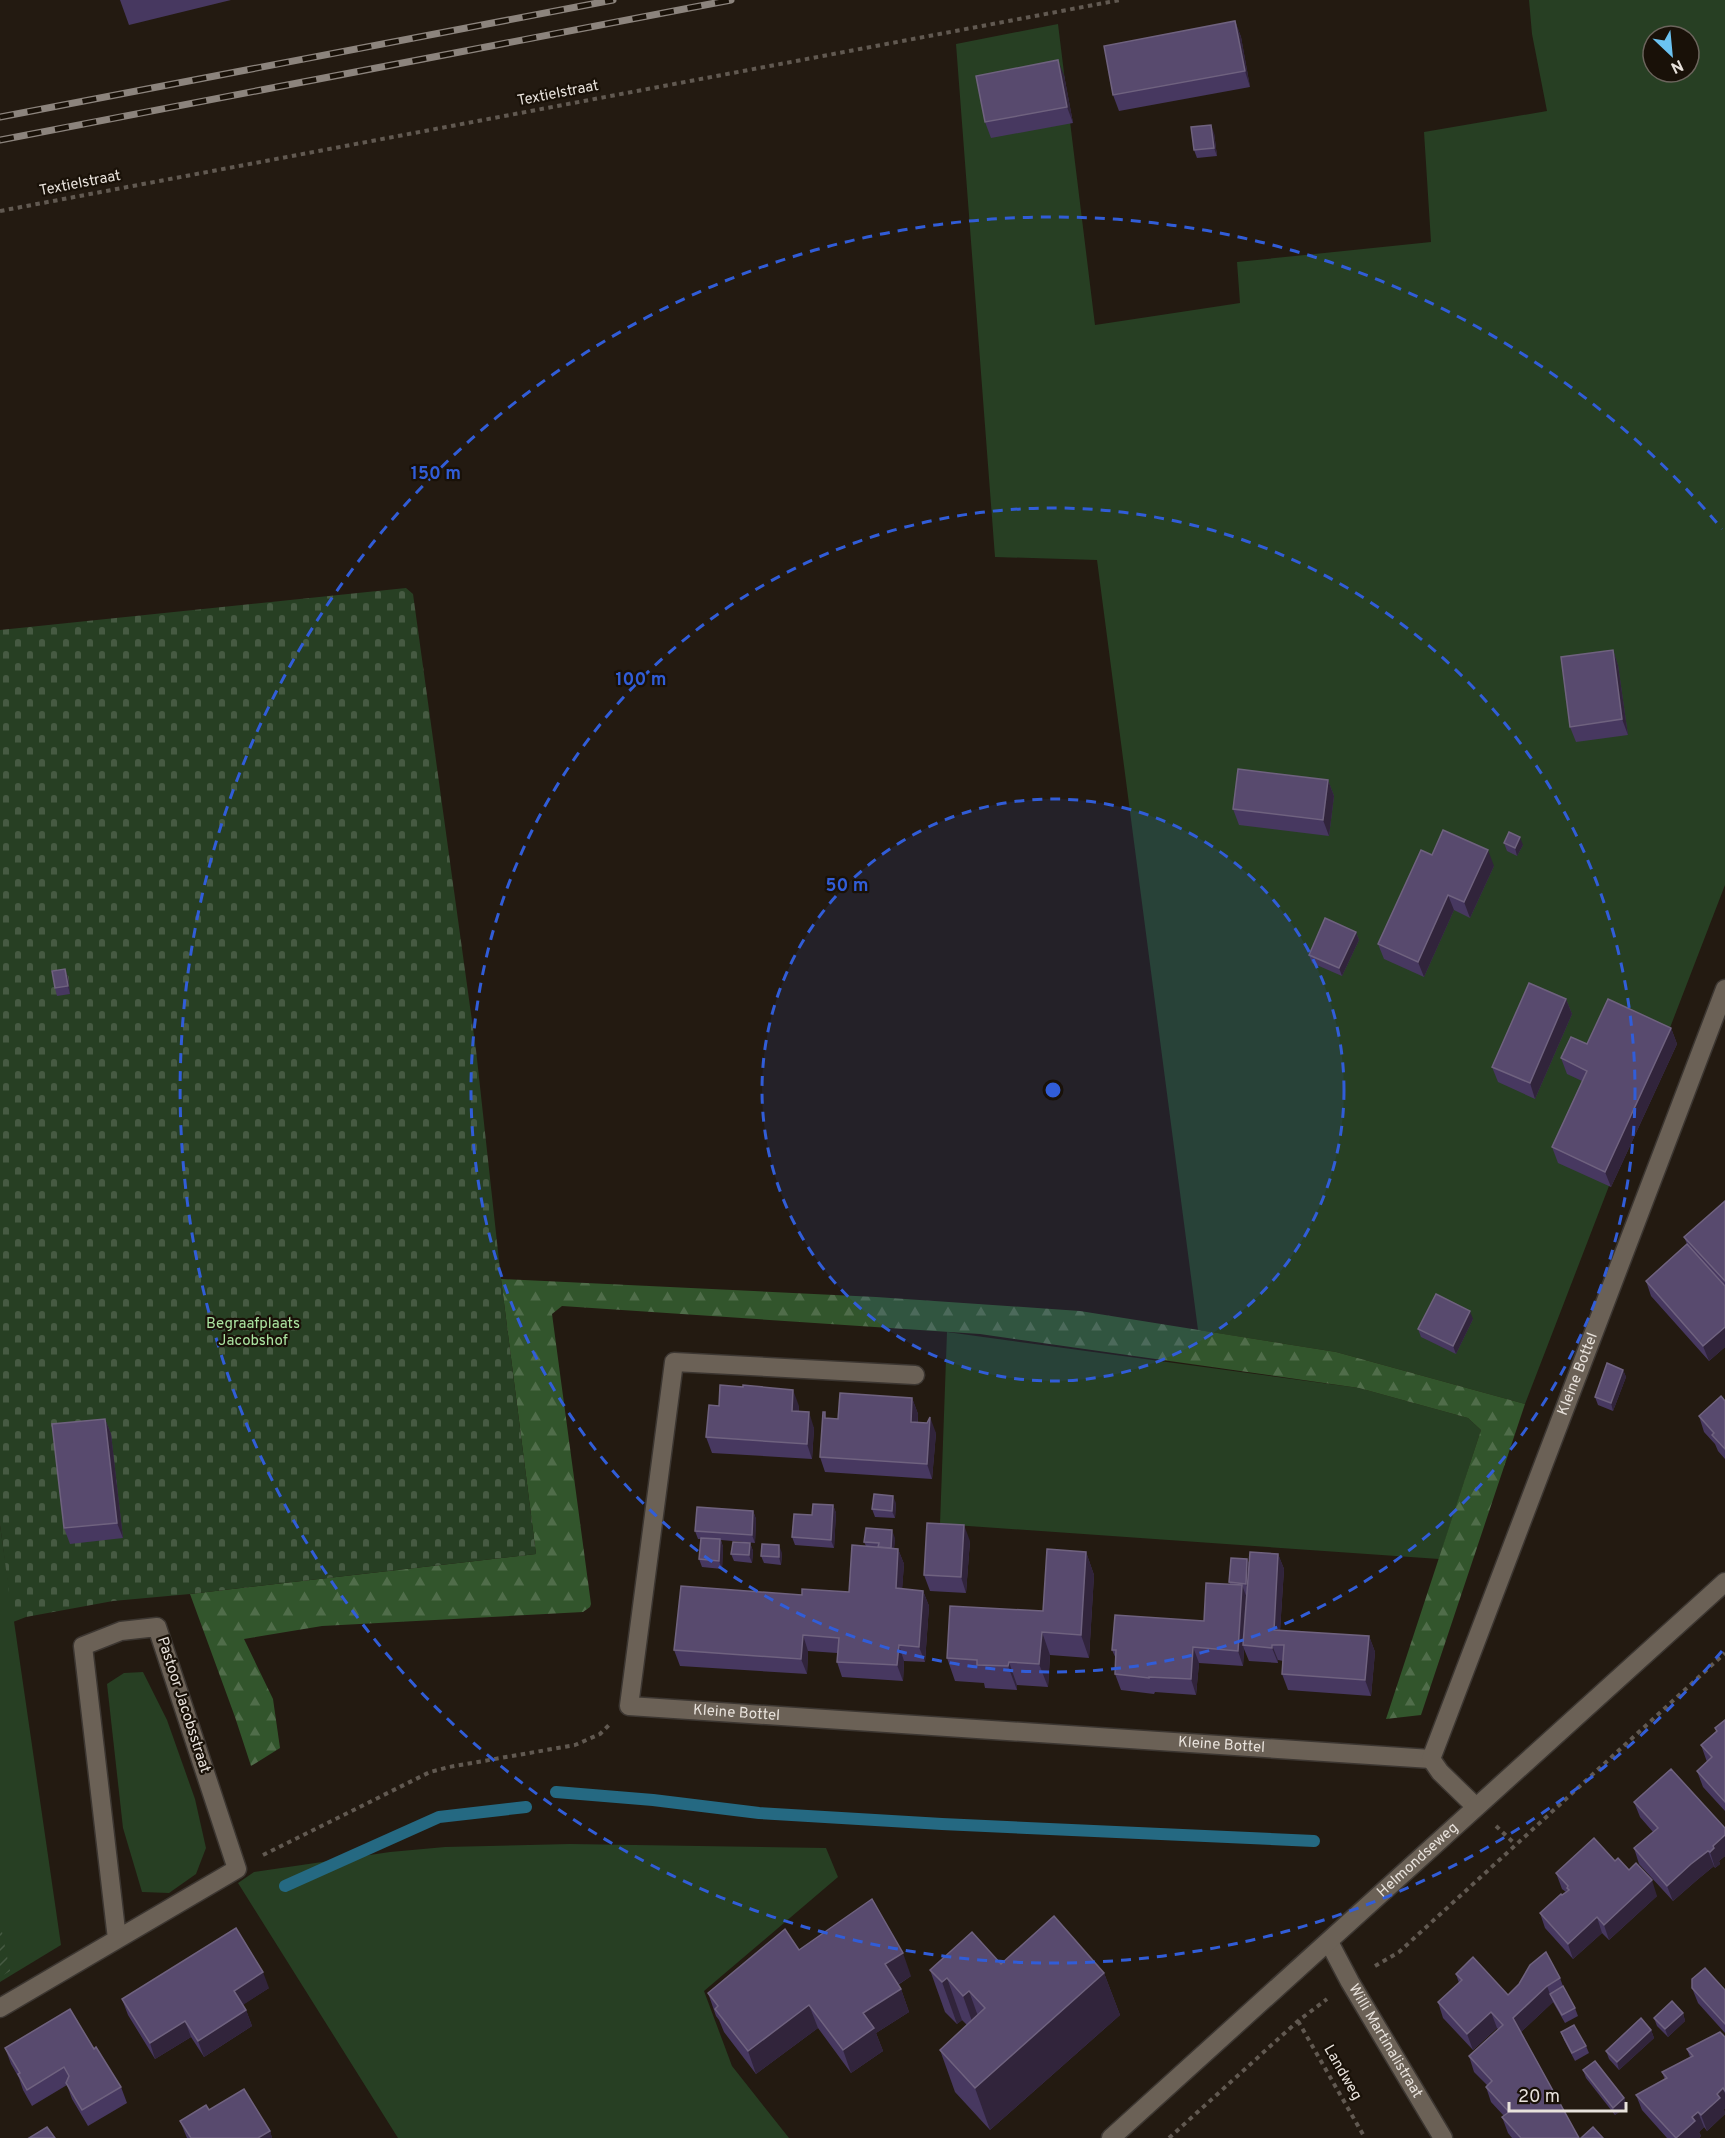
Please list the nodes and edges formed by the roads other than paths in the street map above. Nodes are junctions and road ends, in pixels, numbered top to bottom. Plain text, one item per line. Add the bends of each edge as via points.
1 (1725, 989) edge
2 (915, 1376) dead end
3 (1725, 1582) edge
4 (1431, 1759) junction
5 (1476, 1808) junction
6 (117, 1939) junction
7 (1329, 1942) junction
8 (0, 2008) edge
9 (1111, 2138) edge
10 (1443, 2138) edge

1 - 4 street, Kleine Bottel
2 - 4 street, Kleine Bottel via 674,1362 629,1706
3 - 5 street, Helmondseweg
4 - 5 street
5 - 7 street, Helmondseweg
6 - 6 street, Pastoor Jacobsstraat via 237,1869 157,1627 121,1631 83,1646
6 - 8 street
7 - 9 street, Helmondseweg
7 - 10 street, Willi Martinalistraat

